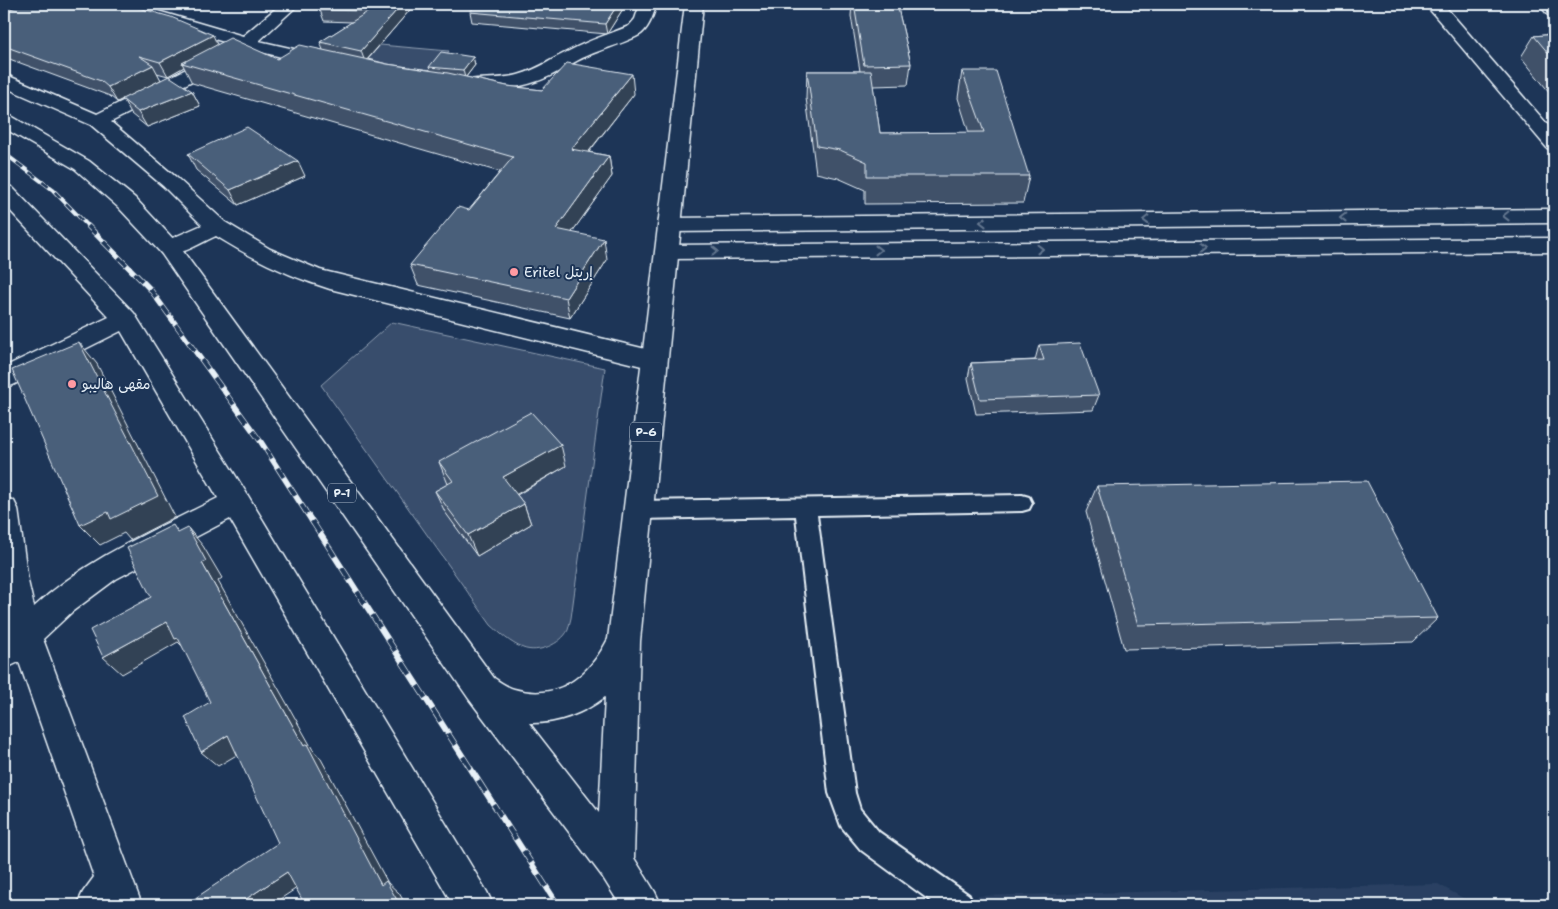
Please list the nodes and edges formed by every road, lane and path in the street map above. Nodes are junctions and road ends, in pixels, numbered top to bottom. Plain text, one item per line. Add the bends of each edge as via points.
1 (117, 4) edge
2 (291, 4) edge
3 (648, 4) edge
4 (694, 4) edge
5 (1434, 4) edge
6 (1547, 4) edge
7 (1554, 11) edge
8 (246, 43) junction
9 (335, 64) edge
10 (4, 80) edge
11 (449, 85) edge
12 (4, 120) edge
13 (98, 121) junction
14 (1554, 144) edge
15 (4, 192) edge
16 (1554, 216) edge
17 (670, 225) junction
18 (217, 227) junction
19 (1554, 245) edge
20 (169, 248) junction
21 (667, 252) junction
22 (125, 319) junction
23 (654, 360) junction
24 (4, 378) edge
25 (237, 502) junction
26 (1022, 503) dead end
27 (805, 507) junction
28 (4, 509) edge
29 (637, 510) junction
30 (624, 641) junction
31 (14, 645) edge
32 (481, 688) junction
33 (615, 862) junction
34 (111, 898) edge
35 (474, 905) edge
36 (642, 905) edge
37 (959, 905) edge

1 - 8 main road
2 - 8 main road
3 - 11 main road via 635,30 578,53 543,73 496,84
4 - 17 main road, P-6
5 - 14 main road
6 - 7 main road
8 - 9 main road
8 - 13 main road
10 - 13 main road
12 - 20 main road, P-1 via 82,166 127,203
13 - 18 main road
15 - 22 main road
16 -> 17 main road
17 - 21 main road, P-6
18 - 20 main road
18 - 23 main road via 262,254 338,283
21 -> 19 main road
20 - 32 main road, P-1
21 - 23 main road, P-6
22 - 24 main road
22 - 25 main road
23 - 29 main road, P-6
25 - 31 main road via 105,570 62,601
25 - 35 main road
26 - 27 lane
27 - 29 lane
27 - 37 lane via 842,792 850,817 870,841
28 - 31 main road via 13,581
29 - 30 main road, P-6
30 - 32 main road, P-6 via 606,674 588,691 564,704 539,708 515,705
30 - 33 main road, P-6
31 - 34 main road
32 - 33 main road, P-1
33 - 36 main road, P-1

